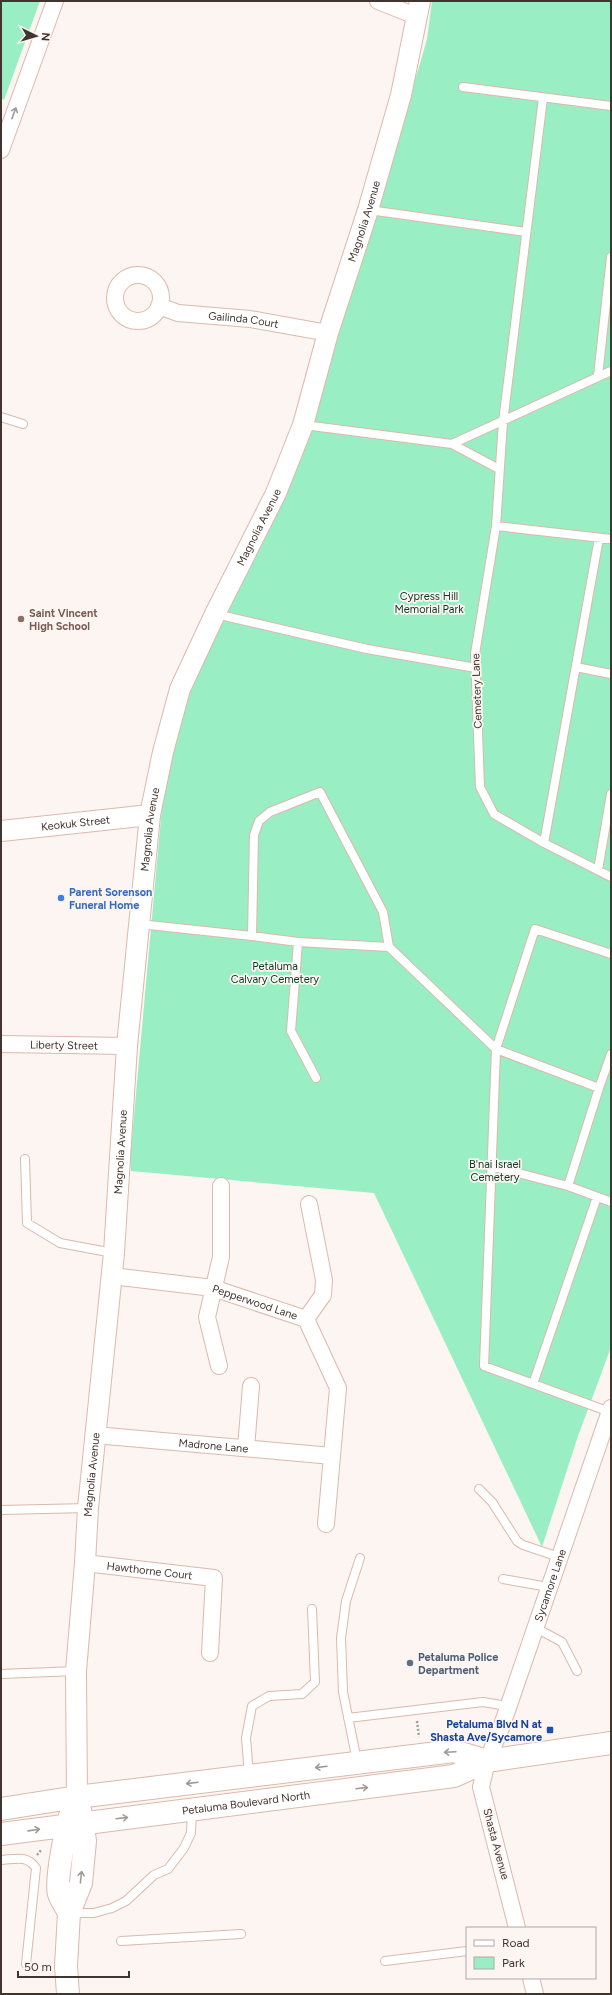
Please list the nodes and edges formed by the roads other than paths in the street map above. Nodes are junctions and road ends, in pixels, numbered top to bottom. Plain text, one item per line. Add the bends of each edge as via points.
1 (55, 1) edge
2 (378, 1) edge
3 (419, 9) edge
4 (463, 87) dead end
5 (543, 98) junction
6 (611, 106) edge
7 (1, 150) edge
8 (368, 210) junction
9 (526, 232) junction
10 (611, 257) edge
11 (159, 306) dead end
12 (328, 333) junction
13 (611, 371) edge
14 (598, 376) junction
15 (1, 417) edge
16 (503, 422) junction
17 (23, 424) dead end
18 (303, 425) junction
19 (452, 444) junction
20 (499, 469) junction
21 (496, 526) junction
22 (599, 538) junction
23 (611, 539) edge
24 (215, 614) junction
25 (576, 667) junction
26 (476, 668) junction
27 (611, 674) edge
28 (611, 794) edge
29 (150, 815) junction
30 (1, 831) edge
31 (544, 843) junction
32 (598, 870) junction
33 (611, 877) edge
34 (139, 924) junction
35 (252, 936) junction
36 (298, 942) junction
37 (389, 947) junction
38 (611, 954) edge
39 (1, 1044) edge
40 (127, 1046) junction
41 (496, 1049) junction
42 (611, 1054) edge
43 (316, 1078) dead end
44 (599, 1088) junction
45 (26, 1159) dead end
46 (491, 1166) junction
47 (221, 1186) dead end
48 (568, 1186) junction
49 (597, 1197) junction
50 (611, 1202) edge
51 (309, 1204) dead end
52 (114, 1253) junction
53 (112, 1276) junction
54 (213, 1288) junction
55 (306, 1319) junction
56 (219, 1366) dead end
57 (533, 1384) junction
58 (251, 1386) dead end
59 (610, 1410) edge
60 (95, 1435) junction
61 (246, 1448) junction
62 (332, 1456) junction
63 (479, 1489) dead end
64 (88, 1508) junction
65 (1, 1510) edge
66 (326, 1524) dead end
67 (559, 1557) junction
68 (360, 1558) dead end
69 (85, 1564) junction
70 (503, 1579) dead end
71 (548, 1587) junction
72 (312, 1609) dead end
73 (534, 1627) junction
74 (210, 1653) dead end
75 (76, 1671) junction
76 (577, 1671) dead end
77 (1, 1674) edge
78 (507, 1706) junction
79 (348, 1718) junction
80 (611, 1743) edge
81 (487, 1760) junction
82 (357, 1762) junction
83 (249, 1776) junction
84 (77, 1797) junction
85 (1, 1809) edge
86 (192, 1809) junction
87 (75, 1825) junction
88 (1, 1834) edge
89 (1, 1860) edge
90 (69, 1913) junction
91 (517, 1927) edge
92 (242, 1934) dead end
93 (121, 1941) dead end
94 (466, 1951) edge
95 (385, 1961) dead end
96 (26, 1964) dead end
97 (530, 1979) edge
98 (68, 1994) edge
99 (535, 1994) edge

7 -> 1 street
2 - 3 street
3 - 8 street, Magnolia Avenue via 401,94
4 - 5 lane
5 - 6 lane
5 - 9 lane, Cemetery Lane
8 - 9 lane
8 - 12 street, Magnolia Avenue
9 - 16 lane, Cemetery Lane
10 - 14 lane
11 - 12 street, Gailinda Court via 178,313 250,319
12 - 18 street, Magnolia Avenue
13 - 14 lane
14 - 16 lane
15 - 17 lane
16 - 19 lane
16 - 20 lane, Cemetery Lane
18 - 19 lane
18 - 24 street, Magnolia Avenue via 276,493
19 - 20 lane
20 - 21 lane, Cemetery Lane
21 - 22 lane
21 - 26 lane, Cemetery Lane via 475,654
22 - 23 lane
22 - 25 lane
24 - 26 lane via 367,649
24 - 29 street, Magnolia Avenue via 180,689
25 - 27 lane
25 - 31 lane
26 - 31 lane, Cemetery Lane via 480,787 494,814
28 - 32 lane
29 - 30 street, Keokuk Street
29 - 34 street, Magnolia Avenue
31 - 32 lane, Cemetery Lane
32 - 33 lane, Cemetery Lane
34 - 35 lane
34 - 40 street, Magnolia Avenue
35 - 36 lane
35 - 37 lane via 254,835 259,821 270,812 320,792 384,912
36 - 37 lane
36 - 43 lane via 291,1031
37 - 41 lane
38 - 41 lane via 535,929
39 - 40 street, Liberty Street
40 - 52 street, Magnolia Avenue
41 - 44 lane
41 - 46 lane
42 - 44 lane
44 - 48 lane
45 - 52 lane via 27,1223 60,1243
46 - 48 lane
46 - 57 lane via 484,1366
47 - 54 street via 221,1258
48 - 49 lane
49 - 50 lane
49 - 57 lane
51 - 55 street via 324,1280 323,1295
52 - 53 street, Magnolia Avenue
53 - 54 street, Pepperwood Lane
53 - 60 street, Magnolia Avenue
54 - 55 street, Pepperwood Lane
54 - 56 street via 207,1317
55 - 62 street, Pepperwood Lane via 338,1388
57 - 59 lane
58 - 61 street
59 - 67 street, Sycamore Lane
60 - 61 street, Madrone Lane
60 - 64 street, Magnolia Avenue
61 - 62 street, Madrone Lane
62 - 66 street, Pepperwood Lane
63 - 67 lane via 492,1502 517,1541 523,1546
64 - 65 lane
64 - 69 street, Magnolia Avenue
67 - 71 street, Sycamore Lane
68 - 79 lane via 346,1601 341,1638 343,1692
69 - 74 street, Hawthorne Court via 214,1578
69 - 75 street, Magnolia Avenue
70 - 71 lane
71 - 73 street, Sycamore Lane
72 - 83 lane via 315,1682 302,1694 268,1696 252,1706 246,1738
73 - 76 lane via 562,1642
73 - 78 street, Sycamore Lane
75 - 77 lane
75 - 84 street, Magnolia Avenue
78 - 79 lane via 483,1702
78 - 81 street, Sycamore Lane
79 - 82 lane
80 - 81 main road, Petaluma Boulevard North
81 -> 82 main road, Petaluma Boulevard North via 454,1751
86 -> 81 main road, Petaluma Boulevard North via 454,1776
81 - 91 street, Shasta Avenue via 481,1787
82 -> 83 main road, Petaluma Boulevard North
83 -> 84 main road, Petaluma Boulevard North
84 - 85 main road, Petaluma Boulevard North
84 - 87 main road
87 -> 86 main road, Petaluma Boulevard North
86 - 90 lane via 191,1833 184,1848 168,1869 154,1875 126,1901 112,1908 94,1913
88 -> 87 main road, Petaluma Boulevard North
87 - 90 main road via 85,1841 81,1884
89 - 96 lane via 25,1858 36,1868
90 - 98 main road via 66,1966
92 - 93 lane
94 - 95 lane
97 - 99 street

